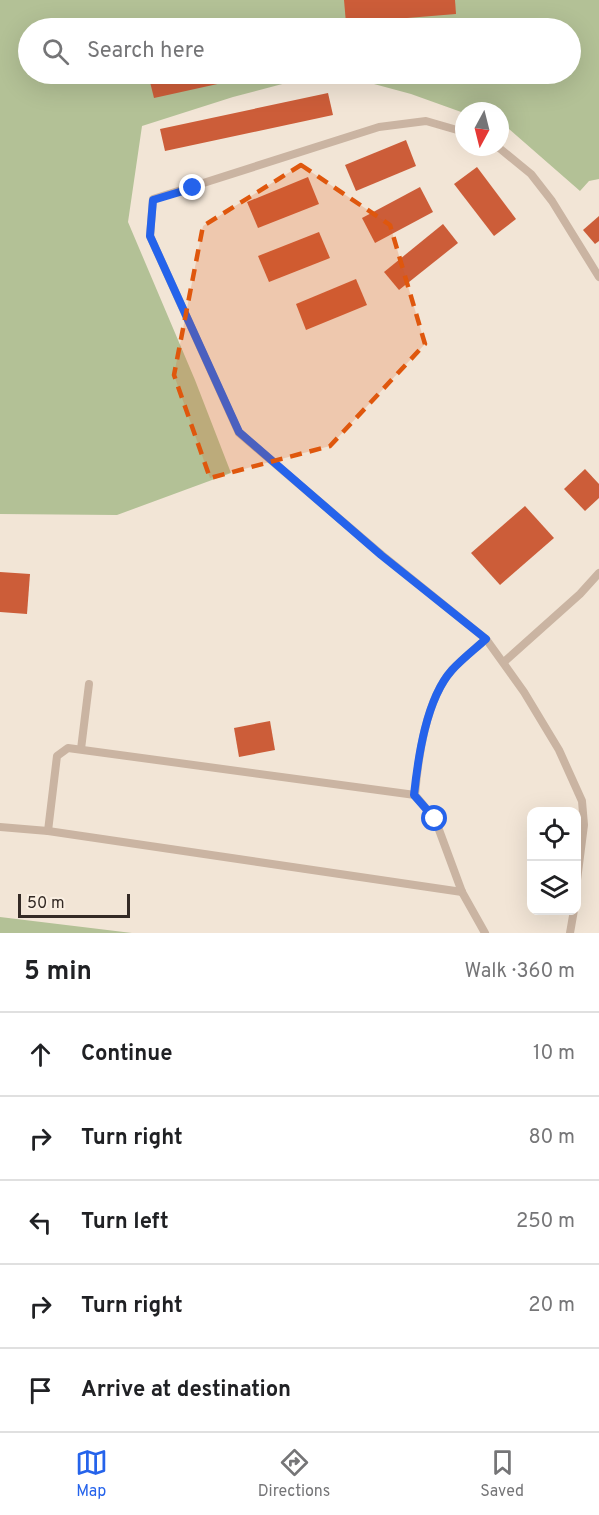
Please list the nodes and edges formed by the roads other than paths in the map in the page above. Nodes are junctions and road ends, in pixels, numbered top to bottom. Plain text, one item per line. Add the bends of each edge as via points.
1 (455, 129) edge
2 (509, 156) edge
3 (599, 277) edge
4 (599, 573) edge
5 (486, 639) junction
6 (504, 662) junction
7 (89, 684) dead end
8 (81, 749) junction
9 (414, 795) junction
10 (0, 826) edge
11 (48, 831) junction
12 (579, 861) edge
13 (462, 892) junction
14 (573, 915) edge
15 (485, 933) edge
16 (570, 933) edge

1 - 5 lane via 426,121 379,127 153,200 150,236 239,432 381,555
2 - 3 lane via 531,174 552,201
4 - 6 lane
5 - 6 lane
5 - 9 lane via 451,671 439,690 423,738
6 - 12 lane via 559,750 582,801 584,825
7 - 8 lane
8 - 9 lane
8 - 11 lane via 68,748 57,756
9 - 13 lane via 435,819
10 - 11 lane
11 - 13 lane
13 - 15 lane
14 - 16 lane

